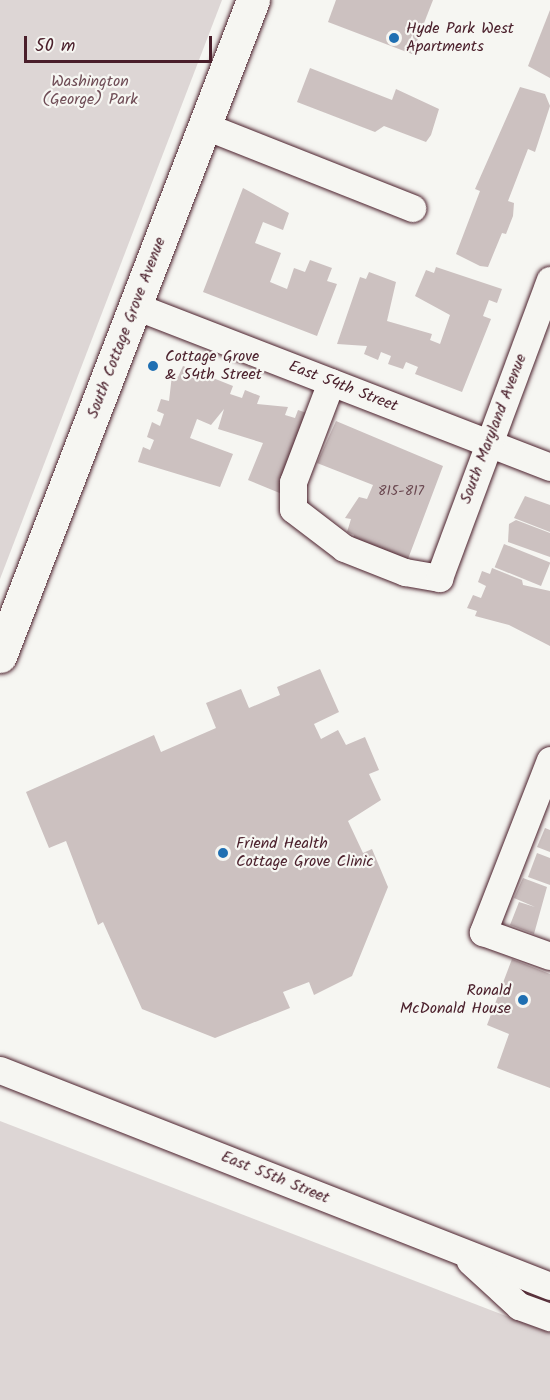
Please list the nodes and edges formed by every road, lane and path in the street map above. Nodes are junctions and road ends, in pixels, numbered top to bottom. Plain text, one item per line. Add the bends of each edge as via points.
1 (253, 0) edge
2 (205, 126) junction
3 (412, 208) dead end
4 (550, 280) edge
5 (135, 306) junction
6 (331, 382) junction
7 (488, 444) junction
8 (550, 467) edge
9 (0, 656) edge
10 (550, 760) edge
11 (550, 956) edge
12 (0, 1070) edge
13 (458, 1250) junction
14 (543, 1281) edge
15 (550, 1317) edge

1 - 2 main road, South Cottage Grove Avenue
2 - 3 street
2 - 5 main road, South Cottage Grove Avenue
4 - 7 street, South Maryland Avenue
5 - 6 street, East 54th Street
5 - 9 main road, South Cottage Grove Avenue
6 - 7 street, East 54th Street
6 - 7 street, South Maryland Avenue via 293,482 293,509 344,548 405,572 439,578
7 - 8 street, East 54th Street
10 - 11 street via 483,932
12 - 13 street, East 55th Street
13 - 14 street, East 55th Street
13 - 15 street via 519,1306

